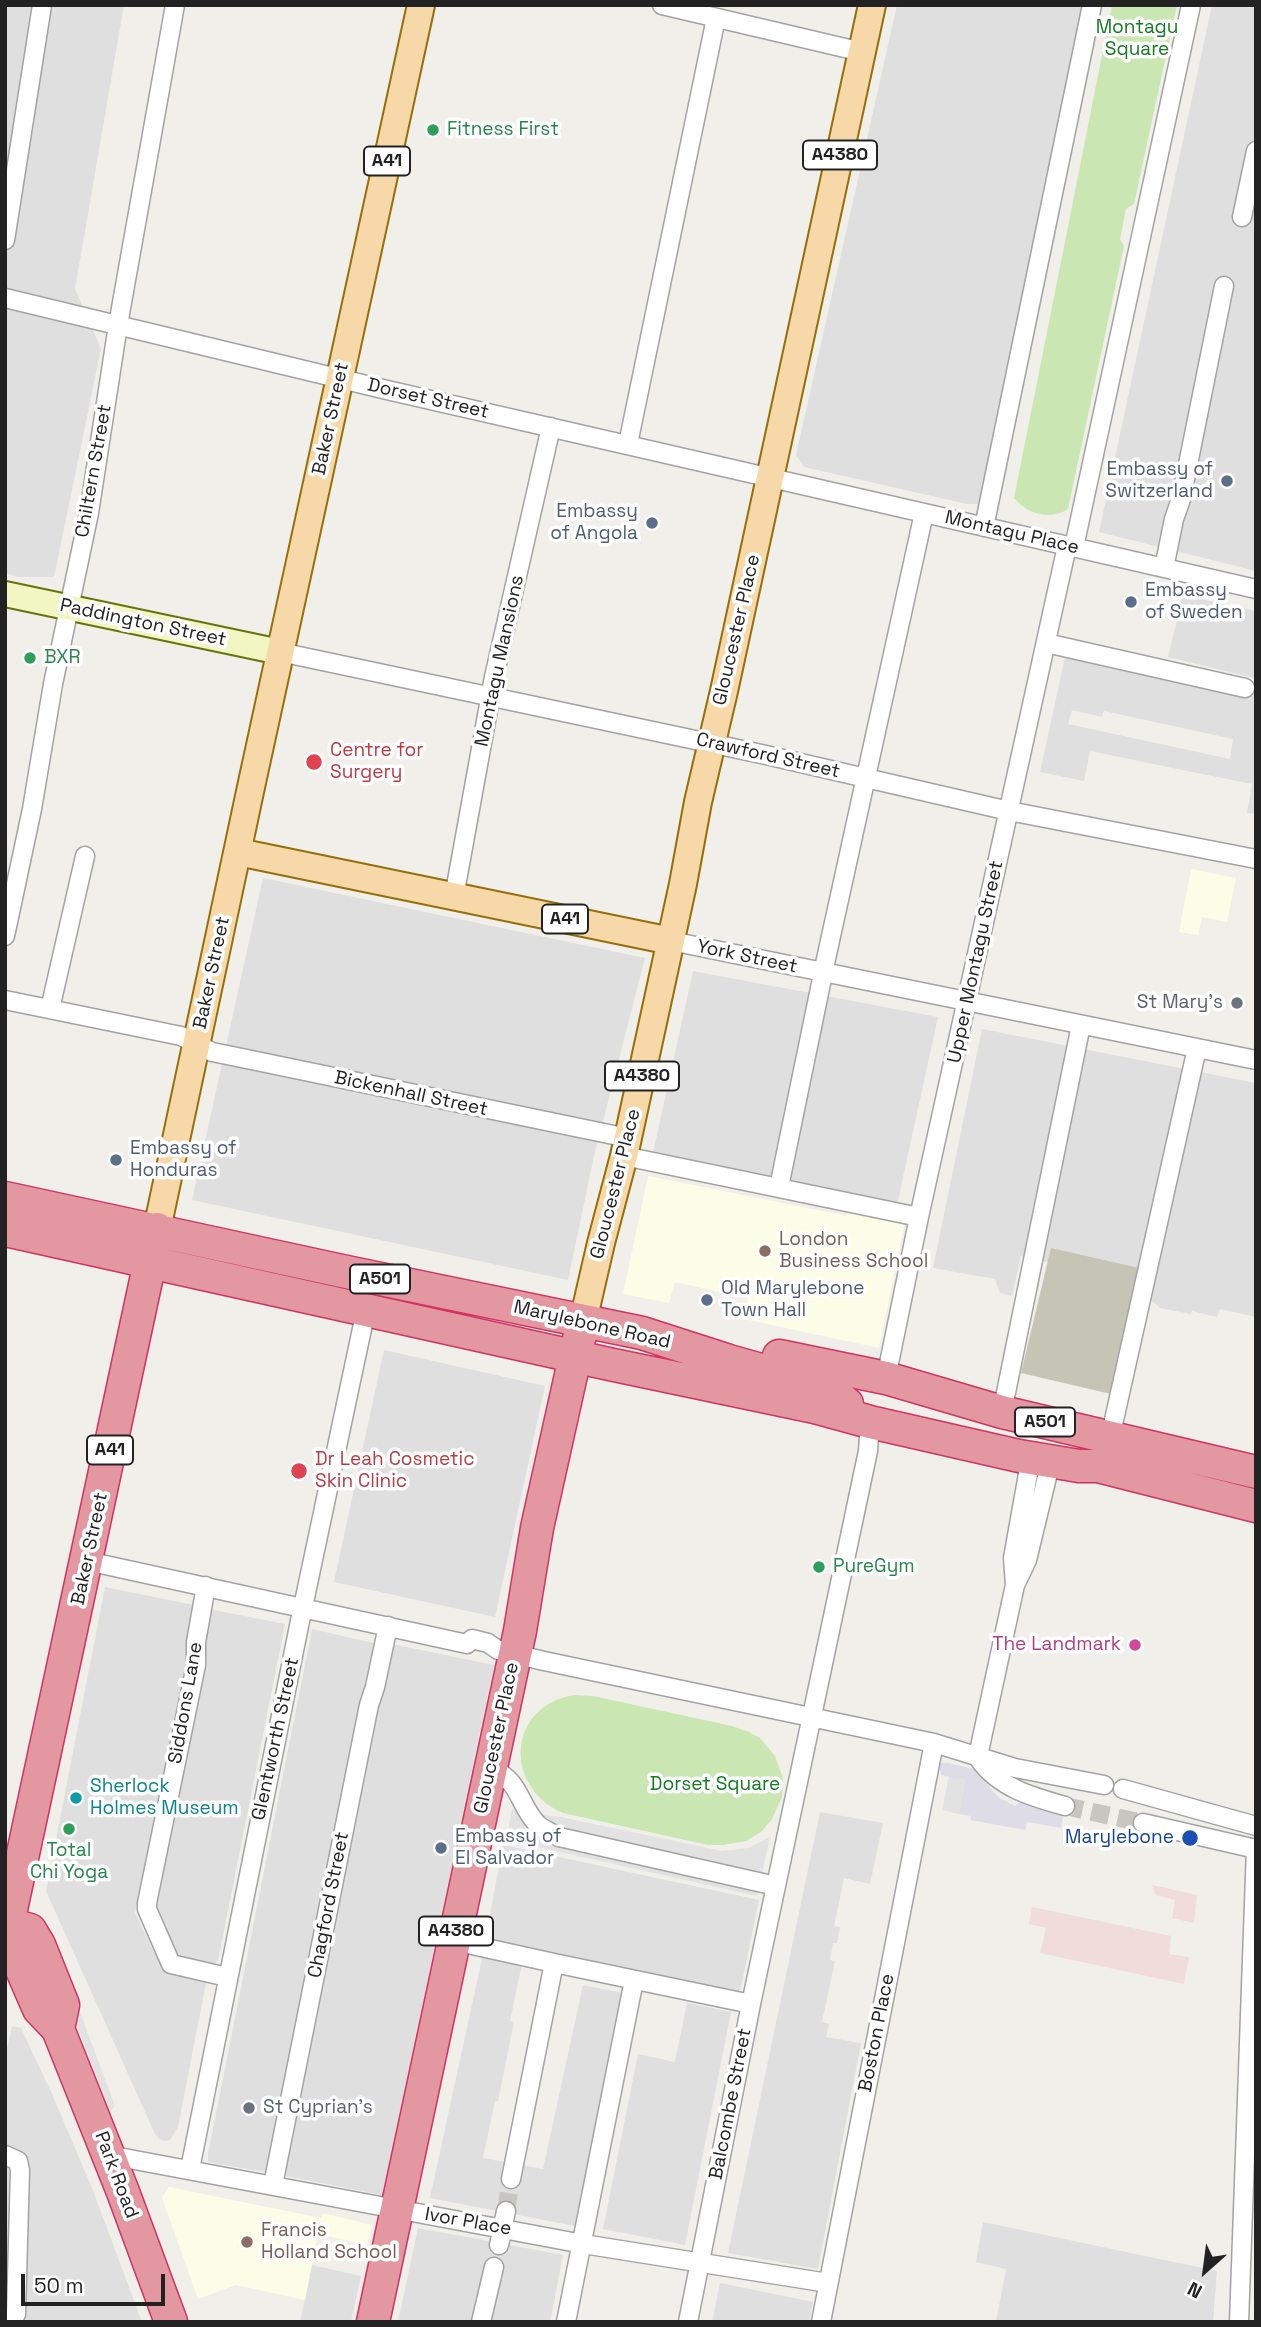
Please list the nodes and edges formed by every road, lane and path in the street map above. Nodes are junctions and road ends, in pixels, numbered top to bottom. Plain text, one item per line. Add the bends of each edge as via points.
1 (42, 5) edge
2 (175, 5) edge
3 (421, 5) edge
4 (662, 5) edge
5 (872, 5) edge
6 (1092, 5) edge
7 (1191, 5) edge
8 (716, 18) junction
9 (862, 52) junction
10 (1256, 151) edge
11 (1242, 217) dead end
12 (5, 240) edge
13 (1224, 286) dead end
14 (5, 298) edge
15 (118, 325) junction
16 (340, 379) junction
17 (551, 427) junction
18 (628, 444) junction
19 (769, 477) junction
20 (925, 513) junction
21 (984, 527) junction
22 (1071, 547) junction
23 (1164, 568) junction
24 (1256, 589) edge
25 (5, 594) edge
26 (69, 608) junction
27 (1046, 643) junction
28 (280, 652) junction
29 (1245, 688) dead end
30 (491, 695) junction
31 (711, 743) junction
32 (867, 778) junction
33 (1009, 811) junction
34 (238, 852) junction
35 (85, 856) dead end
36 (1256, 859) edge
37 (454, 897) junction
38 (5, 936) edge
39 (671, 941) junction
40 (823, 973) junction
41 (5, 1000) edge
42 (967, 1001) junction
43 (51, 1009) junction
44 (1081, 1025) junction
45 (197, 1044) junction
46 (1197, 1048) junction
47 (1256, 1060) edge
48 (626, 1147) junction
49 (779, 1187) junction
50 (5, 1198) edge
51 (919, 1217) junction
52 (158, 1229) junction
53 (5, 1230) edge
54 (150, 1262) junction
55 (366, 1310) junction
56 (583, 1321) junction
57 (574, 1356) junction
58 (729, 1362) junction
59 (886, 1378) junction
60 (1002, 1412) junction
61 (870, 1422) junction
62 (1104, 1452) junction
63 (1019, 1456) junction
64 (1058, 1462) junction
65 (1256, 1472) edge
66 (1256, 1506) edge
67 (87, 1561) junction
68 (1015, 1586) junction
69 (206, 1587) junction
70 (302, 1608) junction
71 (388, 1626) junction
72 (515, 1654) junction
73 (813, 1718) junction
74 (934, 1744) junction
75 (978, 1756) junction
76 (491, 1768) junction
77 (1104, 1785) dead end
78 (1123, 1789) dead end
79 (1065, 1806) tunnel mouth
80 (1143, 1823) tunnel mouth
81 (1256, 1826) edge
82 (1256, 1849) edge
83 (13, 1864) edge
84 (776, 1886) junction
85 (8, 1932) edge
86 (454, 1941) junction
87 (554, 1963) junction
88 (227, 1977) junction
89 (634, 1980) junction
90 (751, 2004) junction
91 (1251, 2119) edge
92 (5, 2155) edge
93 (108, 2155) junction
94 (190, 2169) junction
95 (511, 2179) tunnel mouth
96 (273, 2185) junction
97 (398, 2209) junction
98 (583, 2244) junction
99 (700, 2262) junction
100 (494, 2267) dead end
101 (828, 2283) junction
102 (5, 2318) edge
103 (171, 2322) edge
104 (373, 2322) edge
105 (481, 2322) edge
106 (566, 2322) edge
107 (688, 2322) edge
108 (821, 2322) edge
109 (1239, 2322) edge

1 - 12 street
2 - 15 street, Chiltern Street
3 - 16 main road, Baker Street / A41
4 - 8 street
5 - 9 main road, Gloucester Place / A4380
6 - 21 street
7 - 22 street
8 - 9 street
8 - 18 street
9 - 19 main road, Gloucester Place / A4380
10 - 11 street
13 - 23 street
14 - 15 street, Dorset Street
15 - 16 street, Dorset Street
15 - 26 street, Chiltern Street
16 - 17 street, Dorset Street
16 - 28 main road, Baker Street / A41
17 - 18 street, Dorset Street
17 - 30 street, Montagu Mansions
18 - 19 street, Dorset Street
19 - 20 street, Montagu Place
19 - 31 main road, Gloucester Place / A4380
20 - 21 street, Montagu Place
20 - 32 street
21 - 22 street, Montagu Place
22 - 23 street, Montagu Place
22 - 27 street, Upper Montagu Street
23 - 24 street, Montagu Place
25 - 26 main road, Paddington Street
26 - 28 main road, Paddington Street
26 - 38 street, Chiltern Street
27 - 29 street
27 - 33 street, Upper Montagu Street
28 - 30 street, Crawford Street
28 - 34 main road, Baker Street / A41
30 - 31 street, Crawford Street
30 - 37 street, Montagu Mansions
31 - 32 street, Crawford Street
31 - 39 main road, Gloucester Place / A4380
32 - 33 street, Crawford Street
32 - 40 street
33 - 36 street, Crawford Street
33 - 42 street, Upper Montagu Street
34 - 37 main road, York Street / A41
34 - 45 main road, Baker Street / A41
35 - 43 street
37 - 39 main road, York Street / A41
39 - 40 street, York Street
39 - 48 main road, Gloucester Place / A4380
40 - 42 street, York Street
40 - 49 street
41 - 43 street, Bickenhall Street
42 - 44 street, York Street
42 - 51 street, Upper Montagu Street
43 - 45 street, Bickenhall Street via 181,1036
44 - 46 street, York Street
44 - 60 street
45 - 48 street, Bickenhall Street via 212,1052
45 - 52 main road, Baker Street / A41
46 - 47 street, York Street
46 - 62 street
48 - 49 street, Bickenhall Street
48 - 56 main road, Gloucester Place / A4380
49 - 51 street, Bickenhall Street
50 - 52 highway, Marylebone Road / A501
51 - 59 street, Upper Montagu Street
52 - 54 highway, Baker Street / A41
52 - 56 highway, Marylebone Road / A501
53 - 54 highway, Marylebone Road / A501
54 - 55 highway, Marylebone Road / A501
54 - 67 highway, Baker Street / A41
55 - 57 highway, Marylebone Road / A501
55 - 70 street, Glentworth Street
56 - 57 highway, Gloucester Place / A4380
56 - 58 highway, Marylebone Road / A501 via 653,1336
57 - 61 highway, Marylebone Road / A501
57 - 72 highway, Gloucester Place / A4380
58 - 59 highway, Marylebone Road / A501 via 764,1353
58 - 61 highway via 817,1386
59 - 60 highway, Marylebone Road / A501
59 - 62 highway via 888,1392 905,1404
60 - 62 highway, Marylebone Road / A501
61 - 63 highway, Marylebone Road / A501
61 - 73 street via 868,1451
62 - 64 highway, Marylebone Road / A501
62 - 65 highway, Marylebone Road / A501
62 - 66 highway, Marylebone Road / A501
63 - 64 highway, Marylebone Road / A501
63 - 68 street via 1028,1466 1028,1474 1013,1558
64 - 68 street via 1048,1473 1027,1560
67 - 69 street
67 - 83 highway, Baker Street / A41
68 - 75 street
69 - 70 street
69 - 88 street, Siddons Lane via 196,1665 147,1909 172,1964
70 - 71 street
70 - 88 street, Glentworth Street
71 - 72 street via 467,1644 477,1640
71 - 96 street, Chagford Street
72 - 73 street
72 - 76 highway, Gloucester Place / A4380
73 - 74 street
73 - 84 street
74 - 75 street
74 - 101 street, Boston Place
75 - 77 street
75 - 79 street via 987,1770 1022,1794
76 - 84 street via 516,1788 538,1825 558,1837
76 - 86 highway, Gloucester Place / A4380
78 - 81 street
80 - 82 street
82 - 91 street
83 - 85 highway, Baker Street / A41
84 - 90 street, Balcombe Street
85 - 93 highway, Park Road / A41 via 39,2008 58,2029
86 - 87 street
86 - 97 highway, Gloucester Place / A4380
87 - 89 street
87 - 95 street
88 - 94 street, Glentworth Street
89 - 90 street
89 - 98 street
90 - 99 street, Balcombe Street
91 - 109 street
92 - 102 street via 18,2161 20,2170 16,2314
93 - 94 street, Ivor Place
93 - 103 highway, Park Road / A41
94 - 96 street, Ivor Place
96 - 97 street, Ivor Place
97 - 98 street, Ivor Place
97 - 104 highway, Gloucester Place / A4380
98 - 99 street, Ivor Place
98 - 106 street
99 - 101 street, Ivor Place
99 - 107 street, Balcombe Street
100 - 105 street
101 - 108 street, Boston Place

